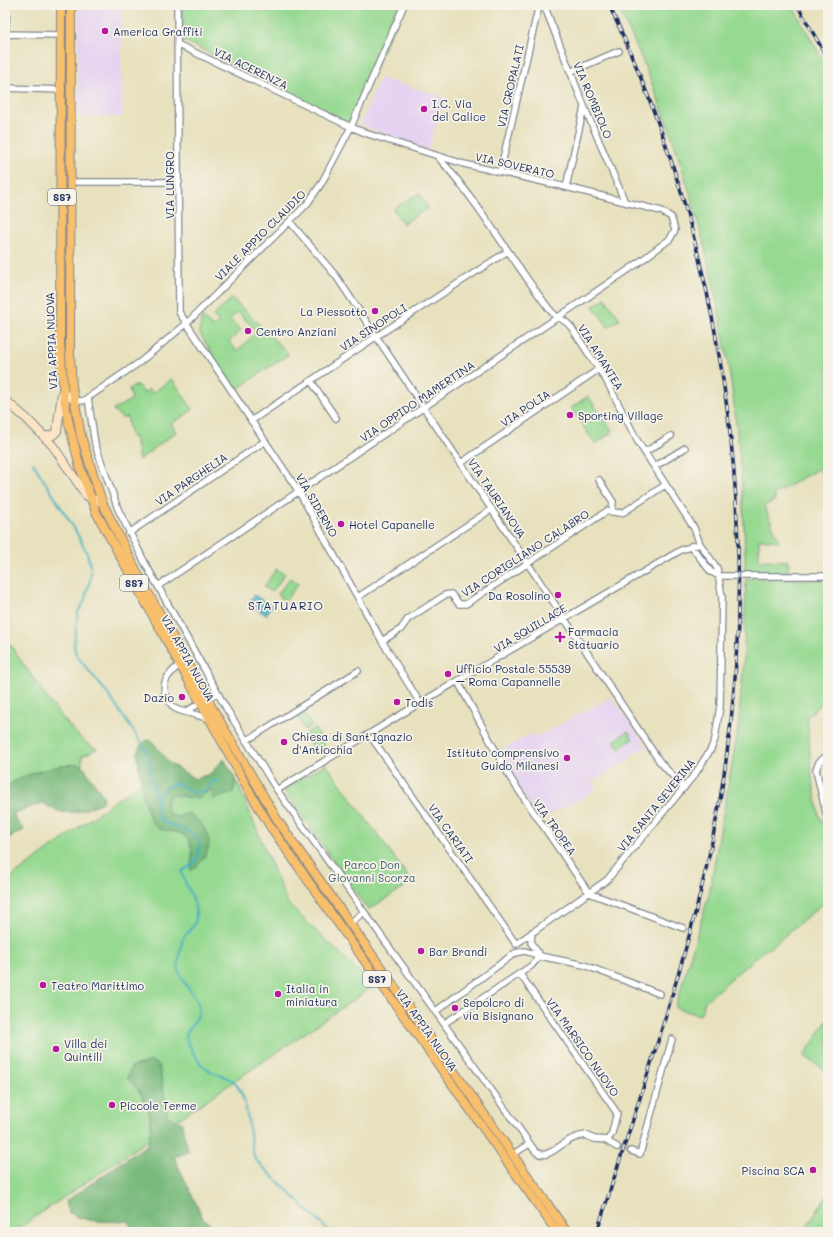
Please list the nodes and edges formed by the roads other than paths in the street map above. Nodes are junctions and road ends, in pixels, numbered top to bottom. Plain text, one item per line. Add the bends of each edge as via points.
1 (7, 5) edge
2 (61, 5) edge
3 (71, 5) edge
4 (177, 5) edge
5 (404, 5) edge
6 (539, 5) edge
7 (544, 5) edge
8 (5, 34) edge
9 (62, 36) junction
10 (5, 42) edge
11 (177, 44) junction
12 (619, 51) dead end
13 (570, 72) junction
14 (5, 88) edge
15 (62, 90) junction
16 (584, 106) junction
17 (351, 127) junction
18 (437, 157) junction
19 (500, 172) junction
20 (77, 182) dead end
21 (179, 182) junction
22 (566, 187) junction
23 (625, 202) junction
24 (290, 222) junction
25 (673, 222) joint
26 (508, 251) junction
27 (558, 317) junction
28 (186, 324) junction
29 (377, 336) junction
30 (600, 369) junction
31 (311, 381) junction
32 (63, 388) junction
33 (88, 398) junction
34 (5, 400) edge
35 (74, 401) junction
36 (424, 408) junction
37 (336, 418) dead end
38 (251, 421) junction
39 (671, 436) dead end
40 (44, 437) junction
41 (265, 441) junction
42 (685, 448) dead end
43 (645, 452) junction
44 (461, 463) junction
45 (654, 467) junction
46 (599, 480) dead end
47 (665, 485) junction
48 (299, 492) junction
49 (92, 499) junction
50 (102, 502) junction
51 (492, 509) junction
52 (612, 511) junction
53 (129, 533) junction
54 (700, 544) junction
55 (691, 546) junction
56 (528, 562) junction
57 (720, 576) junction
58 (828, 576) edge
59 (158, 586) junction
60 (358, 597) junction
61 (565, 619) junction
62 (382, 642) junction
63 (179, 665) junction
64 (358, 671) dead end
65 (458, 682) junction
66 (218, 693) junction
67 (204, 701) junction
68 (420, 703) junction
69 (187, 711) junction
70 (209, 719) junction
71 (369, 734) junction
72 (246, 741) junction
73 (828, 755) edge
74 (684, 788) junction
75 (277, 790) junction
76 (828, 821) edge
77 (589, 893) junction
78 (364, 912) junction
79 (349, 924) junction
80 (683, 928) dead end
81 (532, 932) junction
82 (516, 944) junction
83 (515, 953) junction
84 (540, 956) junction
85 (520, 974) junction
86 (660, 994) dead end
87 (436, 1011) junction
88 (445, 1023) junction
89 (672, 1039) dead end
90 (605, 1140) junction
91 (529, 1144) junction
92 (617, 1147) tunnel mouth
93 (632, 1151) dead end
94 (512, 1155) junction
95 (558, 1232) edge
96 (567, 1232) edge

1 - 8 street
2 - 9 main road, VIA APPIA NUOVA / SS7
3 - 35 main road, VIA APPIA NUOVA / SS7 via 69,331
4 - 11 street
5 - 17 street, VIALE APPIO CLAUDIO
6 - 19 street, VIA CROPALATI
7 - 13 street, VIA ROMBIOLO
8 - 9 street
8 - 10 street
9 - 15 main road, VIA APPIA NUOVA / SS7
11 - 17 street, VIA ACERENZA
11 - 21 street, VIA LUNGRO
12 - 13 street
13 - 16 street, VIA ROMBIOLO
14 - 15 street
15 - 32 main road, VIA APPIA NUOVA / SS7 via 60,343
16 - 22 street
16 - 23 street, VIA ROMBIOLO
17 - 18 street, VIA SOVERATO
17 - 24 street, VIALE APPIO CLAUDIO via 318,189
18 - 19 street, VIA SOVERATO
18 - 26 street, VIA AMANTEA via 479,207
19 - 22 street, VIA SOVERATO
20 - 21 street
21 - 28 street, VIA LUNGRO via 179,310
22 - 23 street, VIA SOVERATO
23 - 25 street, VIA SOVERATO via 664,212
24 - 28 street, VIALE APPIO CLAUDIO
24 - 29 street, VIA TAURIANOVA via 334,272
25 - 27 street, VIA OPPIDO MAMERTINA via 674,232 670,240
26 - 27 street, VIA AMANTEA
26 - 29 street, VIA SINOPOLI
27 - 30 street, VIA AMANTEA via 567,321
27 - 36 street, VIA OPPIDO MAMERTINA
28 - 33 street, VIALE APPIO CLAUDIO via 140,362
28 - 38 street, VIA SIDERNO
29 - 31 street, VIA SINOPOLI
29 - 36 street, VIA TAURIANOVA
30 - 43 street, VIA AMANTEA
30 - 44 street, VIA POLIA
31 - 37 street
31 - 38 street, VIA SINOPOLI
32 - 35 street via 67,396
32 - 40 main road via 58,431
32 - 49 main road, VIA APPIA NUOVA / SS7 via 75,451
33 - 35 street, VIALE APPIO CLAUDIO
33 - 53 street, VIA APPIA NUOVA via 95,444
34 - 40 main road
35 - 50 main road, VIA APPIA NUOVA / SS7 via 84,450
36 - 44 street, VIA TAURIANOVA
36 - 48 street, VIA OPPIDO MAMERTINA
38 - 41 street, VIA SIDERNO
39 - 43 street
40 - 49 main road via 66,463 82,492
41 - 48 street, VIA SIDERNO
41 - 53 street, VIA PARGHELIA
42 - 45 street
43 - 45 street, VIA AMANTEA
44 - 51 street, VIA TAURIANOVA
45 - 47 street, VIA AMANTEA
46 - 52 street via 613,502
47 - 52 street, VIA CORIGLIANO CALABRO via 624,512
47 - 54 street, VIA AMANTEA via 696,531
48 - 59 street, VIA OPPIDO MAMERTINA
48 - 60 street, VIA SIDERNO
49 - 50 main road
49 - 63 main road, VIA APPIA NUOVA / SS7 via 104,528
50 - 67 main road, VIA APPIA NUOVA / SS7
51 - 56 street, VIA TAURIANOVA
51 - 60 street
52 - 56 street, VIA CORIGLIANO CALABRO via 607,511
53 - 59 street, VIA APPIA NUOVA
54 - 55 street, VIA SQUILLACE
54 - 57 street, VIA AMANTEA via 713,560
55 - 57 street via 711,572
55 - 61 street, VIA SQUILLACE
56 - 61 street, VIA TAURIANOVA
56 - 62 street, VIA CORIGLIANO CALABRO via 464,605 459,604 451,594 445,595 408,619 401,629
57 - 58 street
57 - 74 street, VIA SANTA SEVERINA via 722,608 720,706 717,728 706,758
59 - 66 street, VIA APPIA NUOVA
60 - 62 street, VIA SIDERNO
61 - 65 street, VIA SQUILLACE
61 - 74 street, VIA TAURIANOVA via 660,762
62 - 68 street, VIA SIDERNO
63 - 67 main road, VIA APPIA NUOVA / SS7
63 - 69 street via 167,678 164,690 172,706
64 - 72 street
65 - 68 street, VIA SQUILLACE
65 - 77 street, VIA TROPEA via 511,780
66 - 67 street
66 - 72 street, VIA APPIA NUOVA
67 - 69 street
67 - 70 main road, VIA APPIA NUOVA / SS7
67 - 79 main road, VIA APPIA NUOVA / SS7 via 270,808
68 - 71 street, VIA SQUILLACE
69 - 70 street
70 - 95 main road, VIA APPIA NUOVA / SS7 via 284,847
71 - 75 street, VIA SQUILLACE
71 - 82 street, VIA CARIATI
72 - 75 street, VIA APPIA NUOVA
73 - 76 street via 818,764 816,770
74 - 77 street, VIA SANTA SEVERINA via 613,874
75 - 78 street, VIA APPIA NUOVA
77 - 80 street
77 - 81 street, VIA SANTA SEVERINA
78 - 79 street
78 - 87 street, VIA APPIA NUOVA via 432,1009
79 - 94 main road, VIA APPIA NUOVA / SS7
81 - 82 street, VIA SANTA SEVERINA
81 - 84 street via 531,943
82 - 83 street
83 - 84 street via 525,951
83 - 87 street
84 - 85 street
84 - 86 street via 584,965
85 - 88 street
85 - 90 street, VIA MARSICO NUOVO via 617,1113 612,1135
87 - 88 street, VIA APPIA NUOVA
88 - 91 street, VIA APPIA NUOVA
89 - 93 street via 640,1154
90 - 91 street via 594,1140 586,1135 568,1140 549,1153 541,1155
90 - 92 street
91 - 94 street
94 - 96 main road, VIA APPIA NUOVA / SS7

